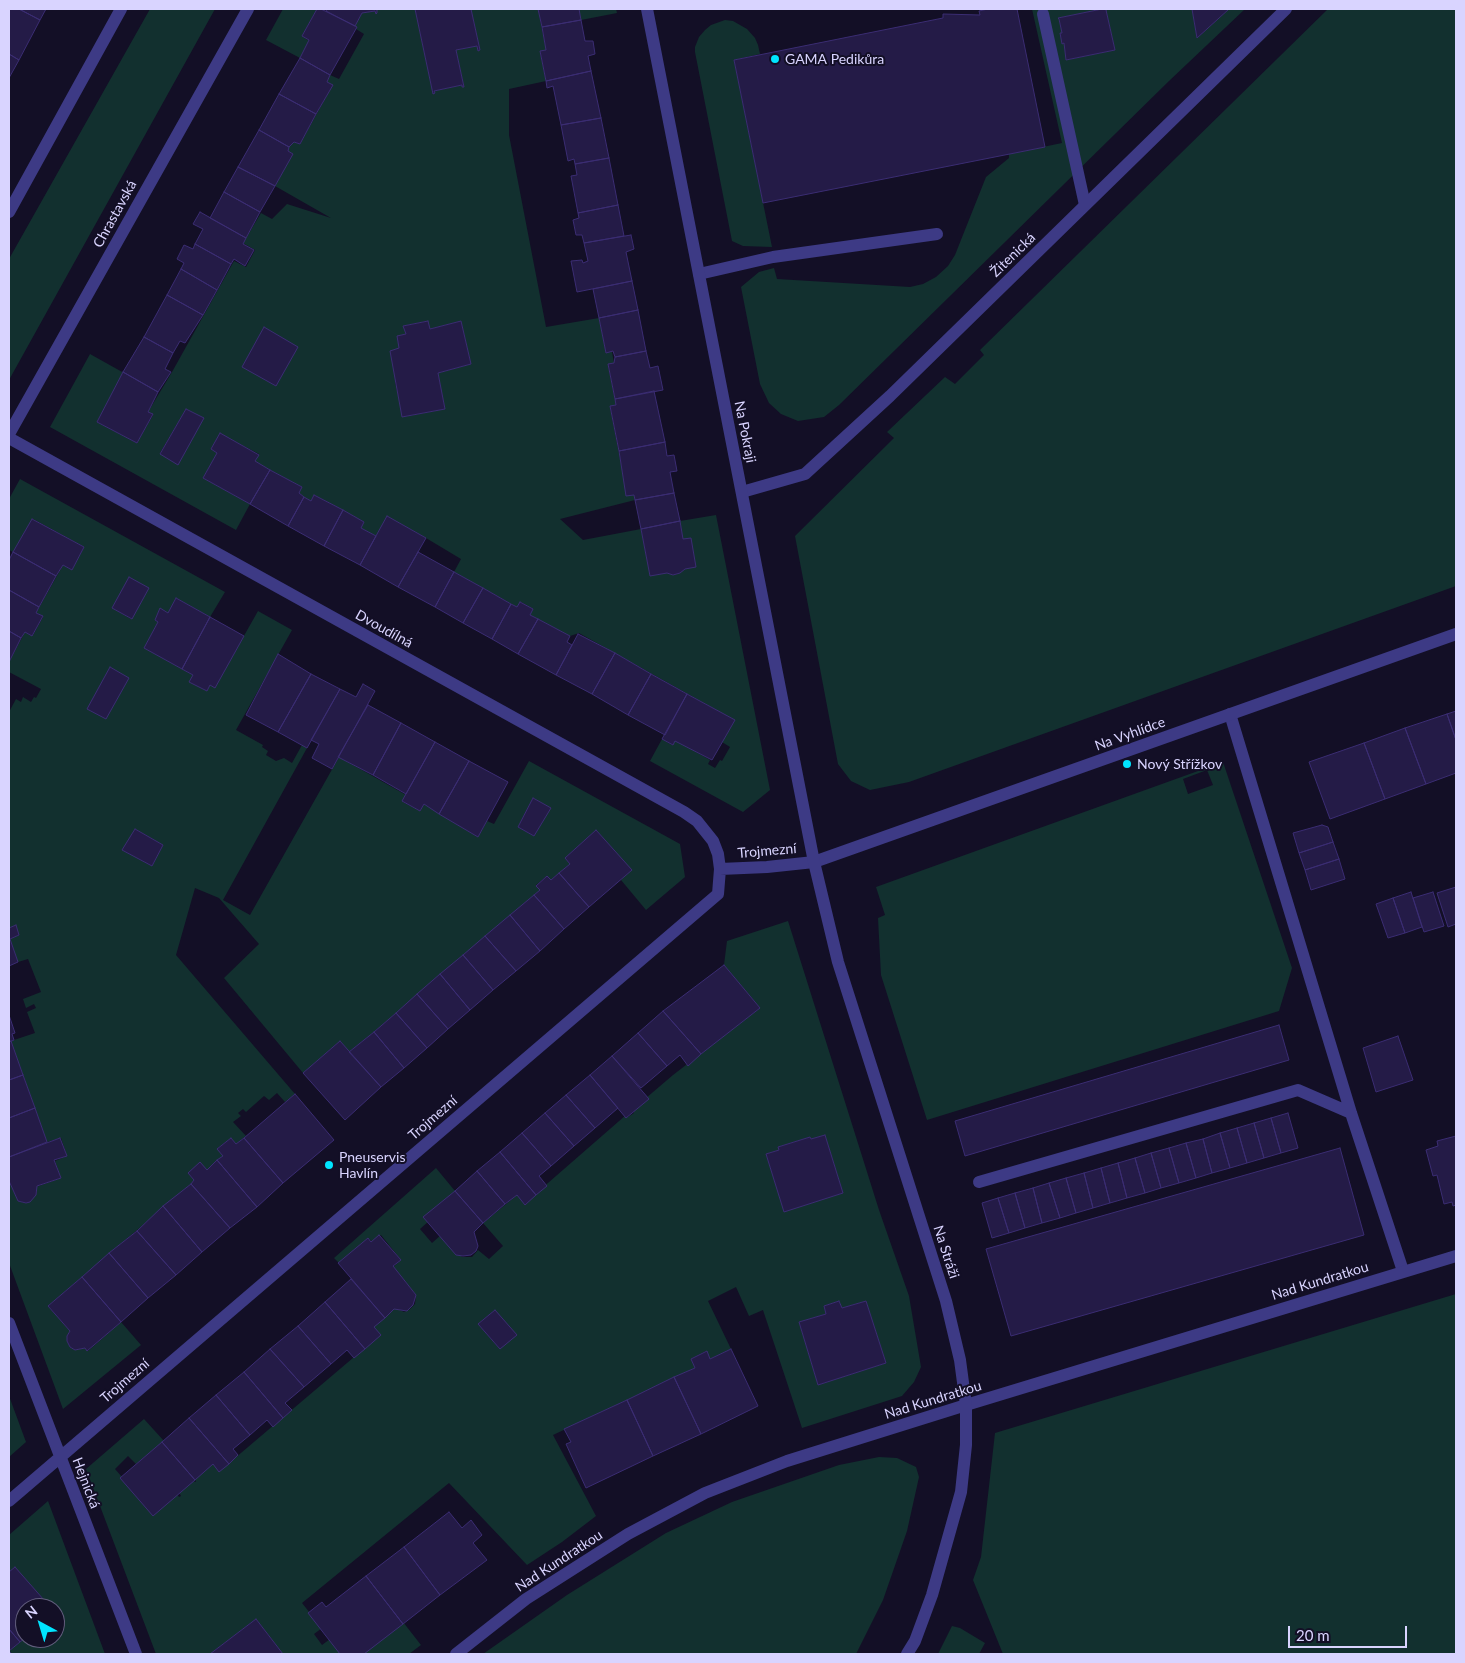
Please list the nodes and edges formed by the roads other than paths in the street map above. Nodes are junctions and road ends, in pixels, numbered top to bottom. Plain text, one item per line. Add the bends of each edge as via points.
1 (121, 9) edge
2 (248, 9) edge
3 (648, 9) edge
4 (1286, 9) edge
5 (1043, 14) dead end
6 (1085, 205) junction
7 (9, 212) edge
8 (937, 234) dead end
9 (699, 274) junction
10 (9, 434) edge
11 (9, 438) edge
12 (742, 492) junction
13 (1456, 634) edge
14 (1230, 714) junction
15 (814, 862) junction
16 (720, 869) junction
17 (1351, 1113) junction
18 (979, 1182) dead end
19 (1456, 1256) edge
20 (1403, 1271) junction
21 (9, 1323) edge
22 (966, 1405) junction
23 (60, 1457) junction
24 (9, 1501) edge
25 (136, 1654) edge
26 (456, 1654) edge
27 (907, 1654) edge

1 - 7 street
2 - 10 street, Chrastavská
3 - 9 street, Na Pokraji
4 - 6 street, Žitenická
5 - 6 street
6 - 12 street, Žitenická via 863,423 805,474
8 - 9 street via 773,257
9 - 12 street, Na Pokraji
11 - 16 street, Dvoudílná via 684,812 697,821 713,842
12 - 15 street, Na Pokraji
13 - 14 street, Na Vyhlídce
14 - 15 street, Na Vyhlídce
14 - 17 street
15 - 16 street, Trojmezní
15 - 22 street, Na Stráži via 838,962 946,1301 960,1360
16 - 23 street, Trojmezní via 718,894
17 - 18 street via 1298,1090
17 - 20 street
19 - 20 street, Nad Kundratkou
20 - 22 street, Nad Kundratkou
21 - 23 street, Hejnická
22 - 26 street, Nad Kundratkou via 787,1462 705,1493 628,1534 526,1600
22 - 27 street, Na Stráži via 961,1492 932,1594
23 - 24 street, Trojmezní
23 - 25 street, Hejnická

